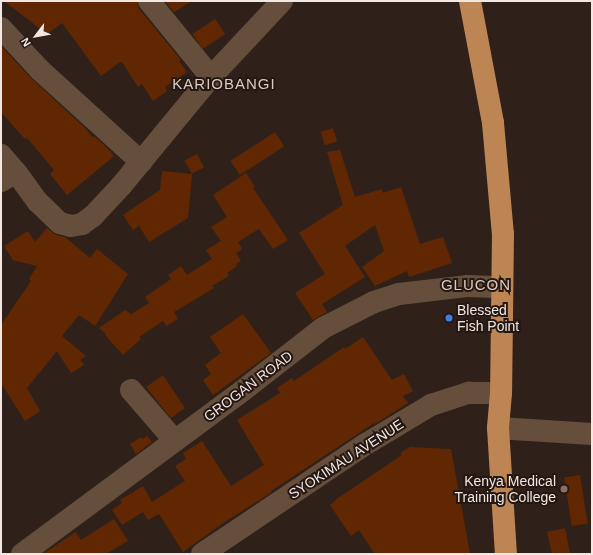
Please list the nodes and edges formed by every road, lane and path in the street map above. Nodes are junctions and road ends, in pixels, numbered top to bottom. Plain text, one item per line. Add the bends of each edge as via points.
1 (149, 1) edge
2 (282, 1) edge
3 (470, 1) edge
4 (1, 28) edge
5 (211, 77) junction
6 (1, 155) edge
7 (141, 162) junction
8 (9, 177) edge
9 (502, 286) junction
10 (131, 390) dead end
11 (501, 393) junction
12 (498, 428) junction
13 (592, 434) edge
14 (174, 441) junction
15 (22, 554) edge
16 (202, 554) edge
17 (506, 554) edge

1 - 5 street
2 - 5 street
3 - 9 highway via 493,123 503,234
4 - 7 street via 40,70
5 - 7 street
6 - 8 street
7 - 8 street via 93,216 82,224 71,226 60,224
9 - 11 highway
9 - 14 street, GROGAN ROAD via 467,286 399,294 374,302 323,328
10 - 14 street
11 - 12 highway
11 - 16 street, SYOKIMAU AVENUE via 470,393 431,405 366,444
12 - 13 street
12 - 17 highway
14 - 15 street, GROGAN ROAD

